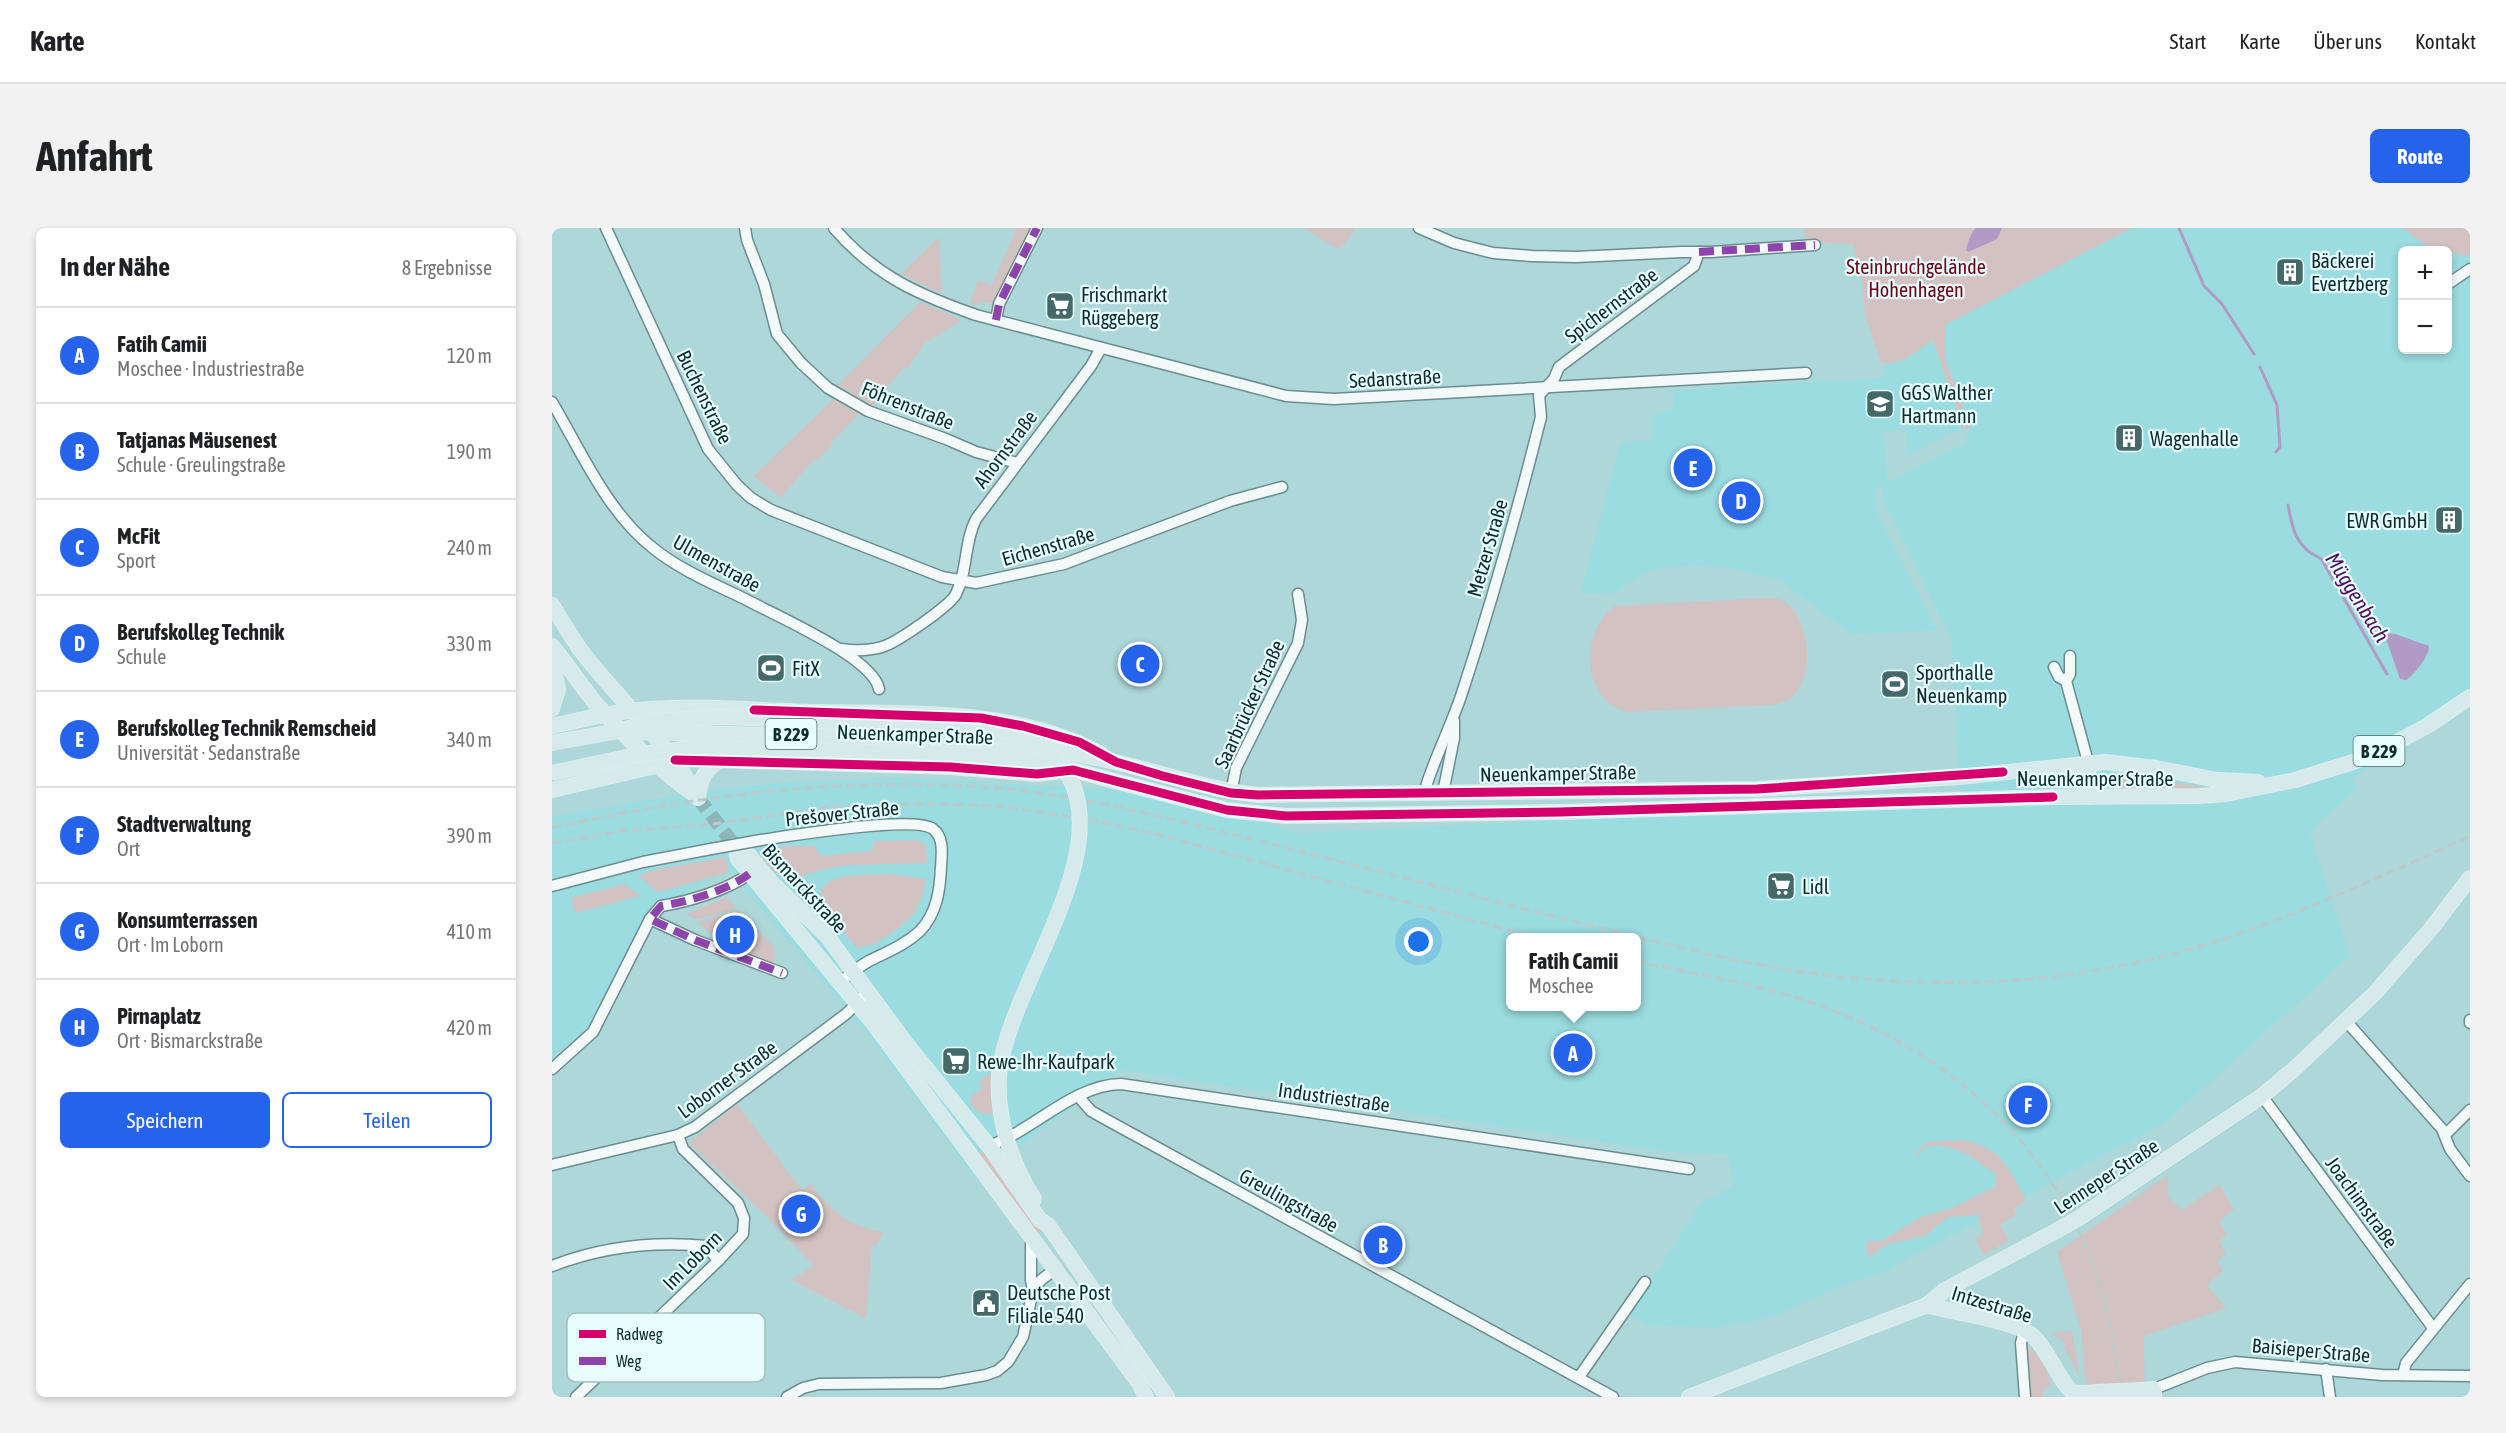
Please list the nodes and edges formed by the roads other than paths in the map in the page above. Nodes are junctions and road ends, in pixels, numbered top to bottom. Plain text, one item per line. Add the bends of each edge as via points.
1 (606, 228) edge
2 (745, 228) edge
3 (834, 228) edge
4 (1037, 228) edge
5 (1419, 228) edge
6 (1815, 245) dead end
7 (1699, 252) junction
8 (2470, 268) edge
9 (2452, 281) edge
10 (996, 320) junction
11 (1101, 348) junction
12 (1806, 373) dead end
13 (1545, 387) junction
14 (552, 402) edge
15 (1017, 463) junction
16 (1282, 487) dead end
17 (961, 581) junction
18 (1298, 594) dead end
19 (552, 605) edge
20 (552, 646) edge
21 (841, 649) junction
22 (2070, 656) dead end
23 (552, 660) edge
24 (2054, 666) dead end
25 (2066, 681) junction
26 (879, 689) dead end
27 (2470, 697) edge
28 (552, 709) edge
29 (634, 710) junction
30 (605, 714) junction
31 (1454, 718) junction
32 (552, 726) edge
33 (618, 731) junction
34 (552, 743) edge
35 (675, 760) junction
36 (720, 760) junction
37 (1116, 762) junction
38 (2088, 762) junction
39 (660, 765) junction
40 (1073, 770) junction
41 (552, 773) edge
42 (2279, 782) junction
43 (552, 790) edge
44 (1231, 793) junction
45 (1424, 793) junction
46 (1443, 793) junction
47 (2090, 797) junction
48 (698, 798) junction
49 (1422, 814) junction
50 (1438, 814) junction
51 (749, 874) junction
52 (2470, 878) edge
53 (552, 886) edge
54 (650, 919) junction
55 (853, 972) junction
56 (782, 973) dead end
57 (839, 983) junction
58 (868, 992) junction
59 (858, 1004) junction
60 (2346, 1021) junction
61 (552, 1069) edge
62 (1078, 1096) junction
63 (2262, 1096) junction
64 (2470, 1110) edge
65 (945, 1120) junction
66 (2446, 1134) junction
67 (678, 1135) junction
68 (1008, 1139) junction
69 (989, 1146) junction
70 (552, 1165) edge
71 (1689, 1169) dead end
72 (2470, 1176) edge
73 (1048, 1225) junction
74 (1031, 1238) junction
75 (1072, 1258) junction
76 (718, 1261) junction
77 (552, 1266) edge
78 (1055, 1269) junction
79 (1646, 1282) dead end
80 (2470, 1284) edge
81 (1034, 1290) junction
82 (1927, 1305) junction
83 (664, 1313) edge
84 (2433, 1328) junction
85 (2024, 1331) junction
86 (2326, 1369) junction
87 (2403, 1375) junction
88 (2470, 1376) edge
89 (1579, 1377) junction
90 (592, 1382) edge
91 (2150, 1392) edge
92 (2068, 1394) edge
93 (576, 1397) edge
94 (787, 1397) edge
95 (1146, 1397) edge
96 (1167, 1397) edge
97 (1613, 1397) edge
98 (1689, 1397) edge
99 (2025, 1397) edge
100 (2330, 1397) edge

1 - 17 street, Buchenstraße via 708,449 750,498 796,522
2 - 15 street, Föhrenstraße via 777,334 828,388 868,411 976,452
3 - 10 street, Sedanstraße via 860,255 907,288
4 - 10 street via 999,304
5 - 7 street via 1454,243 1503,254 1576,257
6 - 7 street
7 - 13 street, Spichernstraße via 1694,266 1559,367
8 - 9 street
10 - 11 street, Sedanstraße
11 - 13 street, Sedanstraße via 1307,399
11 - 15 street, Ahornstraße
12 - 13 street, Sedanstraße
13 - 31 street, Metzer Straße via 1539,395 1541,417 1529,464
14 - 21 street, Ulmenstraße via 611,502 653,548
15 - 17 street, Ahornstraße via 971,527
16 - 17 street, Eichenstraße via 1230,501 1064,564 988,581
17 - 21 street via 951,602 895,642 865,650
18 - 44 street, Saarbrücker Straße via 1302,620 1298,643 1236,768
19 - 29 main road via 587,660
20 - 30 main road
21 - 26 street, Ulmenstraße via 874,679
22 - 25 street, Neuenkamper Straße via 2070,675
23 - 28 main road via 558,684
24 - 25 street, Neuenkamper Straße
25 - 38 street, Neuenkamper Straße
27 - 42 main road, Neuenkamper Straße / B 229 via 2374,754
29 - 30 main road, B 229
29 - 35 main road
29 - 37 main road, B 229 via 981,718 1079,742
30 - 32 main road, B 229
30 - 39 main road
31 - 45 street, Metzer Straße
31 - 46 street, Metzer Straße
33 - 34 main road, Neuenkamper Straße / B 229
33 - 37 main road, Neuenkamper Straße / B 229, bridge via 964,739 1052,748
33 - 68 main road, bridge via 654,721 711,718 961,725 1016,734 1048,751 1076,791 1081,817 1079,847 1070,880 1007,1038 999,1074 999,1108
35 - 36 main road, B 229
35 - 39 main road, B 229
35 - 48 main road
36 - 40 main road, B 229 via 950,767 1037,774
36 - 48 main road via 704,774
37 - 44 main road, Neuenkamper Straße / B 229
38 - 42 main road, Neuenkamper Straße / B 229 via 2122,762 2217,780
38 - 46 main road, Neuenkamper Straße / B 229 via 1959,777 1803,787
38 - 47 main road
39 - 43 main road, B 229
39 - 48 main road
40 - 41 main road, Neuenkamper Straße / B 229, bridge via 1025,760 962,754 693,748 641,754
40 - 49 main road, Neuenkamper Straße / B 229 via 1254,814
42 - 47 main road, Neuenkamper Straße / B 229 via 2226,794
44 - 45 main road, Neuenkamper Straße / B 229
45 - 46 main road, Neuenkamper Straße / B 229
45 - 49 main road
46 - 50 main road
47 - 50 main road, Neuenkamper Straße / B 229
49 - 50 main road, Neuenkamper Straße / B 229
51 - 54 street via 734,883 661,906
51 - 55 main road, Bismarckstraße via 738,859 735,846 747,853 816,925
51 - 57 main road, Bismarckstraße
52 - 60 main road, Lenneper Straße via 2410,954
53 - 55 street, Prešover Straße, bridge via 643,862 761,840 924,824 939,836 942,852 936,905 927,921 906,942
54 - 56 street
54 - 61 street via 593,1032
55 - 57 street, Prešover Straße
55 - 58 main road, Bismarckstraße
57 - 59 main road, Bismarckstraße
58 - 59 street, Loborner Straße
58 - 69 main road, Bismarckstraße
59 - 65 main road, Bismarckstraße
59 - 67 street, Loborner Straße via 695,1127
60 - 63 main road, Lenneper Straße
60 - 66 street
62 - 68 street, Industriestraße
62 - 71 street, Industriestraße via 1101,1085 1131,1085
62 - 89 street, Greulingstraße via 1091,1110 1116,1125
63 - 82 main road, Lenneper Straße, bridge via 2079,1218 1945,1290
63 - 84 street, Joachimstraße
64 - 66 street
65 - 69 main road via 960,1128 976,1146
65 - 74 main road, Bismarckstraße
66 - 72 street via 2448,1144
67 - 70 street, Loborner Straße
67 - 76 street, Im Loborn via 683,1149 738,1203 744,1218 743,1234
68 - 69 street, Industriestraße
68 - 73 main road
69 - 73 main road, Bismarckstraße via 1040,1220
73 - 75 main road, Bismarckstraße
74 - 78 main road, Bismarckstraße
74 - 81 street
75 - 78 main road
75 - 96 main road, Bismarckstraße
76 - 77 street via 707,1246 663,1245 606,1251
76 - 83 street, Im Loborn
78 - 81 street
78 - 95 main road, Bismarckstraße
79 - 89 street
80 - 84 street
81 - 94 street via 1023,1337 1008,1362 986,1376 941,1383 819,1384
82 - 85 main road, Intzestraße
82 - 98 main road, Lenneper Straße
84 - 87 street via 2406,1363
85 - 92 main road, Intzestraße via 2042,1344
85 - 99 street via 2021,1343
86 - 87 street, Baisieper Straße
86 - 91 street, Baisieper Straße via 2226,1363
86 - 100 street
87 - 88 street, Baisieper Straße
89 - 97 street, Greulingstraße
90 - 93 street, Im Loborn
91 - 92 main road, Intzestraße, bridge

